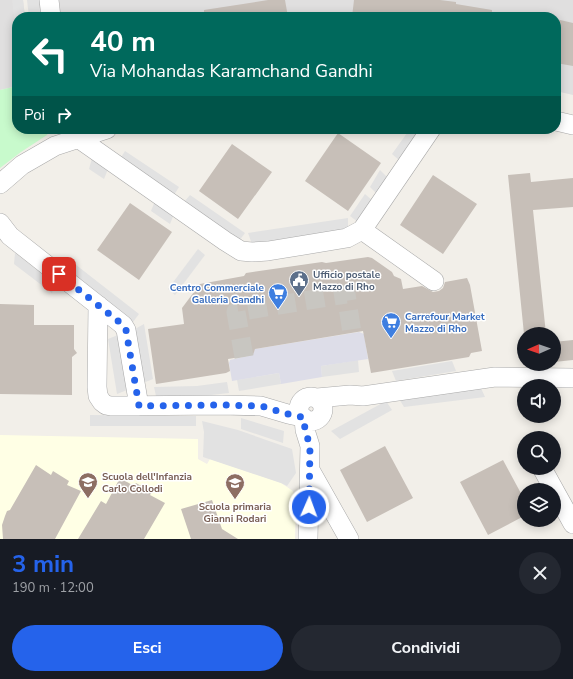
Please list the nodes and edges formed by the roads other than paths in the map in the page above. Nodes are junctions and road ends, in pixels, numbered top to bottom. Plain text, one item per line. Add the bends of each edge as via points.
1 (49, 0) edge
2 (50, 12) edge
3 (561, 122) edge
4 (573, 124) edge
5 (81, 134) edge
6 (428, 134) edge
7 (70, 136) edge
8 (0, 184) edge
9 (2, 228) edge
10 (362, 230) junction
11 (434, 281) dead end
12 (98, 305) junction
13 (573, 378) edge
14 (139, 406) junction
15 (311, 411) junction
16 (310, 470) junction
17 (546, 475) edge
18 (573, 524) edge
19 (308, 539) edge
20 (349, 539) edge

1 - 2 street
3 - 4 street
5 - 7 street
6 - 10 street
7 - 8 street via 22,165
7 - 10 street via 241,251 268,251 347,238
9 - 12 street
10 - 11 street
12 - 14 street via 126,330
12 - 14 street via 98,396 106,405
13 - 15 street via 495,377 363,396 351,403
14 - 15 street via 261,406 286,400
15 - 16 street
16 - 19 street
16 - 20 street
17 - 18 street

